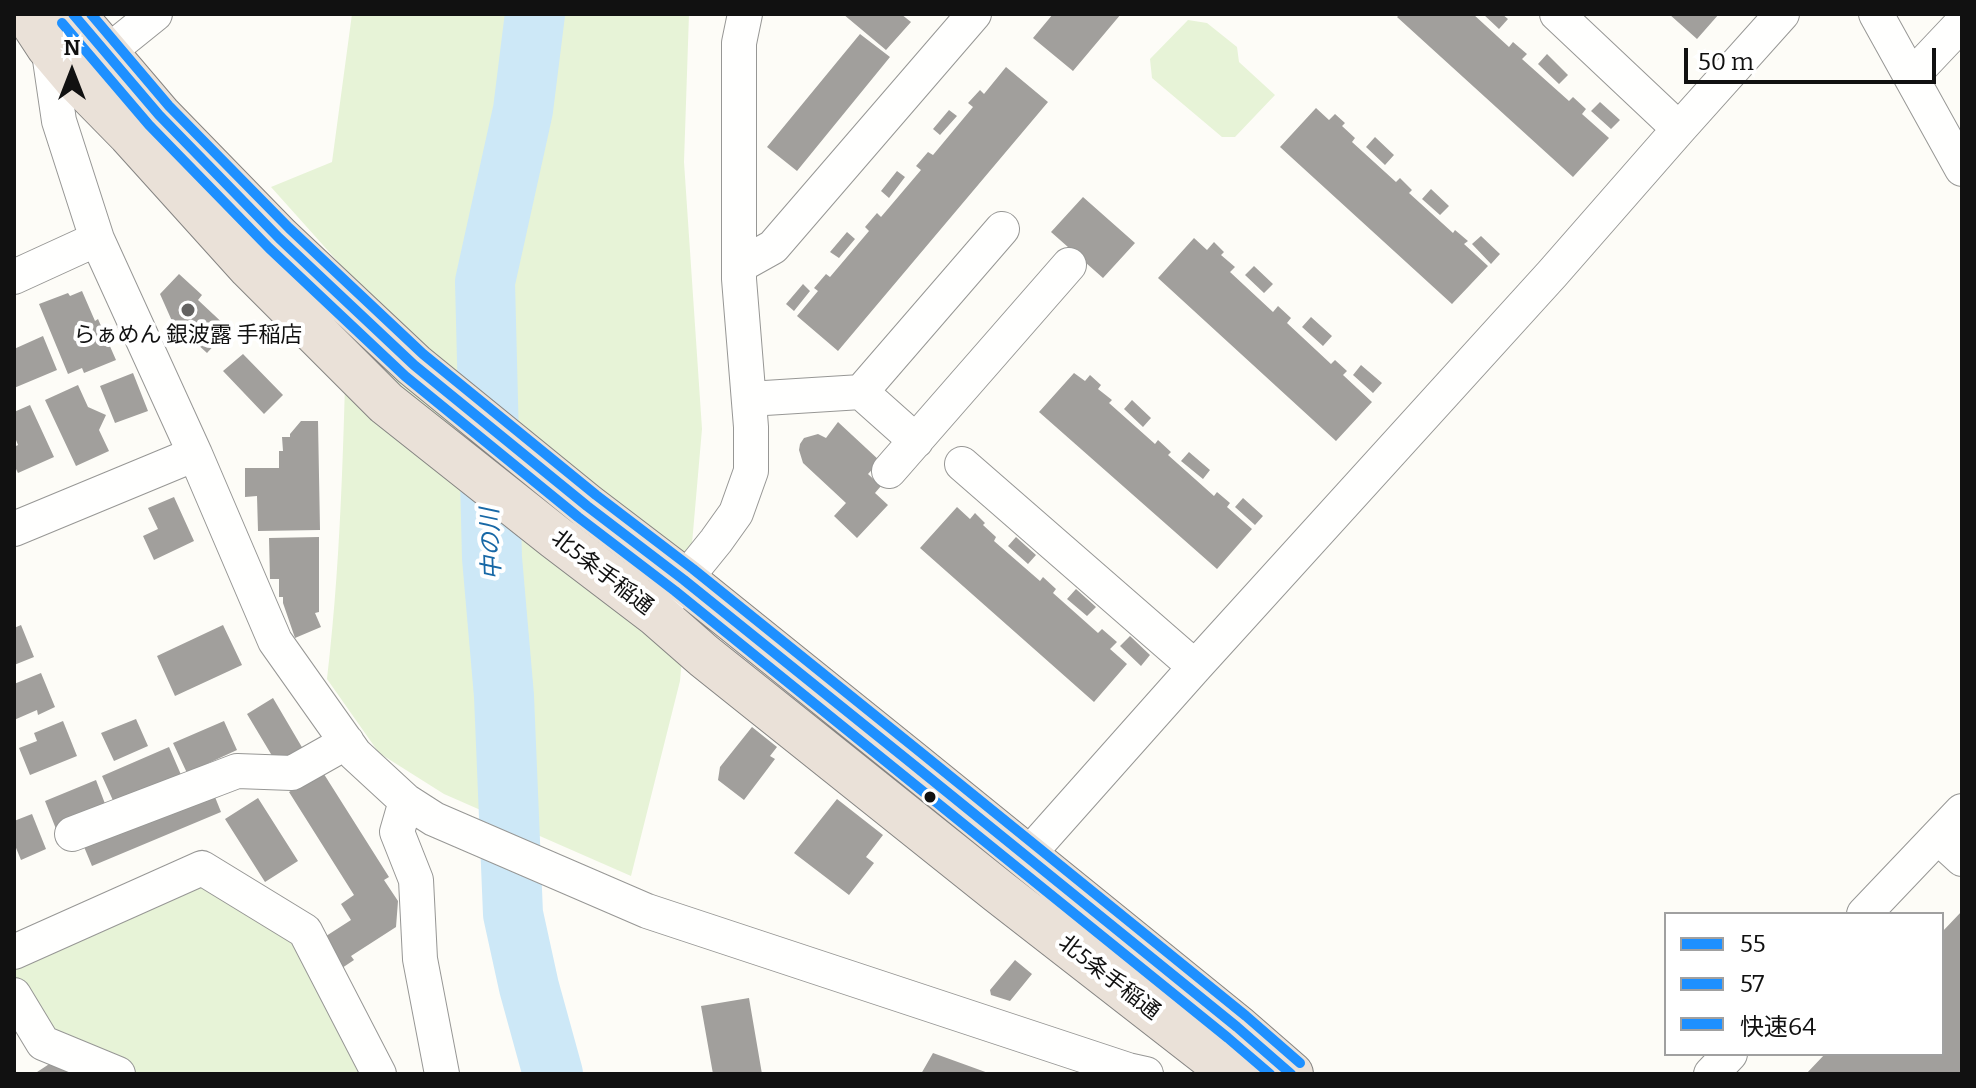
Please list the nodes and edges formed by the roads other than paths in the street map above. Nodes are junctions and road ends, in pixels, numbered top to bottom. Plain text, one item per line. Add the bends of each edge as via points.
1 (155, 14) edge
2 (745, 14) edge
3 (974, 14) edge
4 (1557, 14) edge
5 (1782, 14) edge
6 (1876, 14) edge
7 (1962, 23) edge
8 (66, 41) edge
9 (1911, 77) junction
10 (1679, 129) junction
11 (1962, 169) edge
12 (1002, 229) dead end
13 (97, 239) junction
14 (1069, 265) dead end
15 (739, 266) junction
16 (14, 277) edge
17 (861, 392) junction
18 (749, 399) junction
19 (916, 441) junction
20 (195, 454) junction
21 (962, 464) dead end
22 (889, 471) dead end
23 (14, 529) edge
24 (684, 580) junction
25 (656, 614) junction
26 (1195, 667) junction
27 (347, 742) junction
28 (420, 810) junction
29 (1962, 811) edge
30 (72, 834) dead end
31 (1950, 848) edge
32 (1026, 857) junction
33 (1867, 912) edge
34 (14, 952) edge
35 (14, 995) edge
36 (1728, 1056) edge
37 (118, 1074) edge
38 (379, 1074) edge
39 (442, 1074) edge
40 (1146, 1074) edge
41 (1233, 1074) edge
42 (1291, 1074) edge
43 (1711, 1074) edge

1 - 8 street
2 - 15 street via 739,43
3 - 15 street via 773,247
4 - 10 street
5 - 10 street
6 - 9 street
7 - 9 street
8 - 13 street via 59,121
8 - 24 highway, 北5条手稲通 via 159,115 414,365
8 - 25 highway, 北5条手稲通 via 130,134 250,267 386,403
9 - 11 street
10 - 26 street
12 - 17 street
13 - 16 street
13 - 20 street
14 - 19 street
15 - 18 street
17 - 18 street
17 - 19 street
18 - 24 street via 751,471 736,513
19 - 22 street
20 - 23 street
20 - 27 street via 275,641
21 - 26 street
24 - 25 street
24 - 32 highway, 北5条手稲通
25 - 41 highway, 北5条手稲通
26 - 32 street
27 - 28 street
27 - 30 street via 292,773 237,771
28 - 39 street via 397,832 416,880 420,959
28 - 40 street via 647,911
29 - 31 street
31 - 33 street
32 - 42 highway, 北5条手稲通
34 - 38 street via 202,868 305,931
35 - 37 street via 43,1043
36 - 43 street

